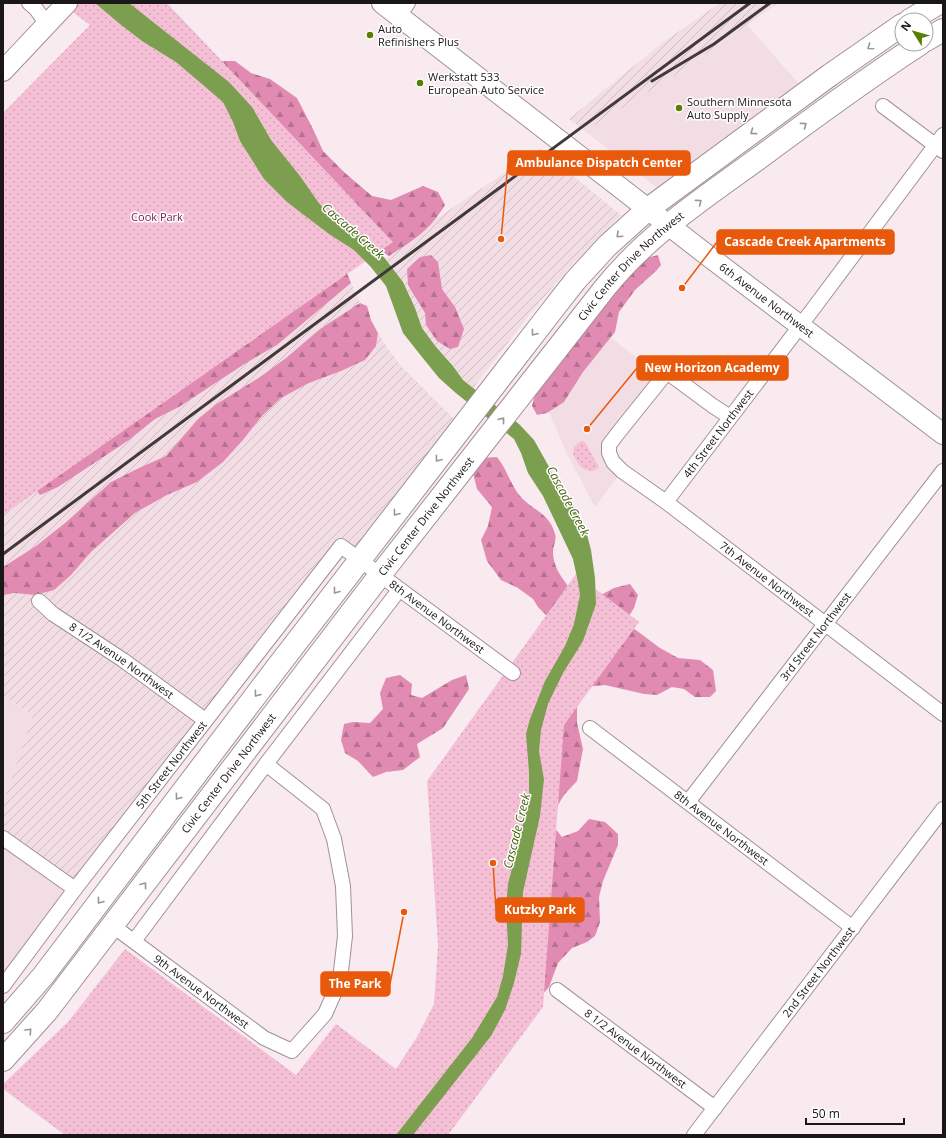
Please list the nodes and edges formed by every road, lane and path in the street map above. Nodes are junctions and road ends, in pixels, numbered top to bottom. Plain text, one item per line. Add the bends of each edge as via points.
1 (29, 3) edge
2 (382, 3) edge
3 (939, 3) edge
4 (403, 9) edge
5 (924, 12) edge
6 (58, 13) edge
7 (943, 30) edge
8 (894, 31) edge
9 (934, 35) edge
10 (908, 52) edge
11 (3, 71) edge
12 (883, 106) dead end
13 (940, 144) edge
14 (648, 209) junction
15 (668, 225) junction
16 (801, 326) junction
17 (730, 417) junction
18 (943, 434) edge
19 (943, 471) edge
20 (666, 502) junction
21 (341, 546) joint
22 (360, 560) junction
23 (380, 575) junction
24 (399, 590) junction
25 (39, 601) dead end
26 (825, 624) junction
27 (513, 673) dead end
28 (943, 714) edge
29 (205, 720) junction
30 (590, 728) dead end
31 (266, 764) junction
32 (688, 802) junction
33 (943, 809) edge
34 (3, 838) edge
35 (75, 889) junction
36 (113, 926) junction
37 (853, 928) junction
38 (134, 941) junction
39 (3, 986) edge
40 (557, 990) dead end
41 (3, 1022) edge
42 (3, 1060) edge
43 (715, 1108) junction
44 (694, 1135) edge

1 - 6 street via 36,9
2 - 4 street, 6th Avenue Northwest
3 - 5 main road
4 - 14 street, 6th Avenue Northwest
6 - 11 street
7 - 9 main road
8 -> 14 main road
15 -> 10 main road, Civic Center Drive Northwest
12 - 13 street
13 - 16 street, 4th Street Northwest
14 - 15 street, 6th Avenue Northwest
14 -> 22 main road via 625,228 586,268
15 - 16 street, 6th Avenue Northwest
23 -> 15 main road, Civic Center Drive Northwest via 615,275 636,252
16 - 17 street, 4th Street Northwest
16 - 18 street, 6th Avenue Northwest
17 - 20 street, 4th Street Northwest
17 - 20 street, 7th Avenue Northwest via 667,372 618,433 609,445 613,462
19 - 26 street, 3rd Street Northwest
20 - 26 street, 7th Avenue Northwest
21 - 22 street, 8th Avenue Northwest
21 - 29 street, 5th Street Northwest
22 - 23 street, 8th Avenue Northwest
22 -> 41 main road via 43,976
23 - 24 street, 8th Avenue Northwest
36 -> 23 main road, Civic Center Drive Northwest
24 - 27 street, 8th Avenue Northwest
24 - 31 street
25 - 29 street, 8 1/2 Avenue Northwest via 53,614 123,660
26 - 28 street, 7th Avenue Northwest
26 - 32 street, 3rd Street Northwest
29 - 35 street, 5th Street Northwest
30 - 32 street, 8th Avenue Northwest
31 - 38 street
31 - 38 street, 9th Avenue Northwest via 323,809 334,839 344,886 345,936 340,980 325,1014 292,1051 264,1038
32 - 37 street, 8th Avenue Northwest
33 - 37 street, 2nd Street Northwest
34 - 35 street
35 - 39 street, 5th Street Northwest
36 - 38 street, 9th Avenue Northwest
42 -> 36 main road, Civic Center Drive Northwest via 48,1011
37 - 43 street, 2nd Street Northwest
40 - 43 street, 8 1/2 Avenue Northwest
43 - 44 street, 2nd Street Northwest

